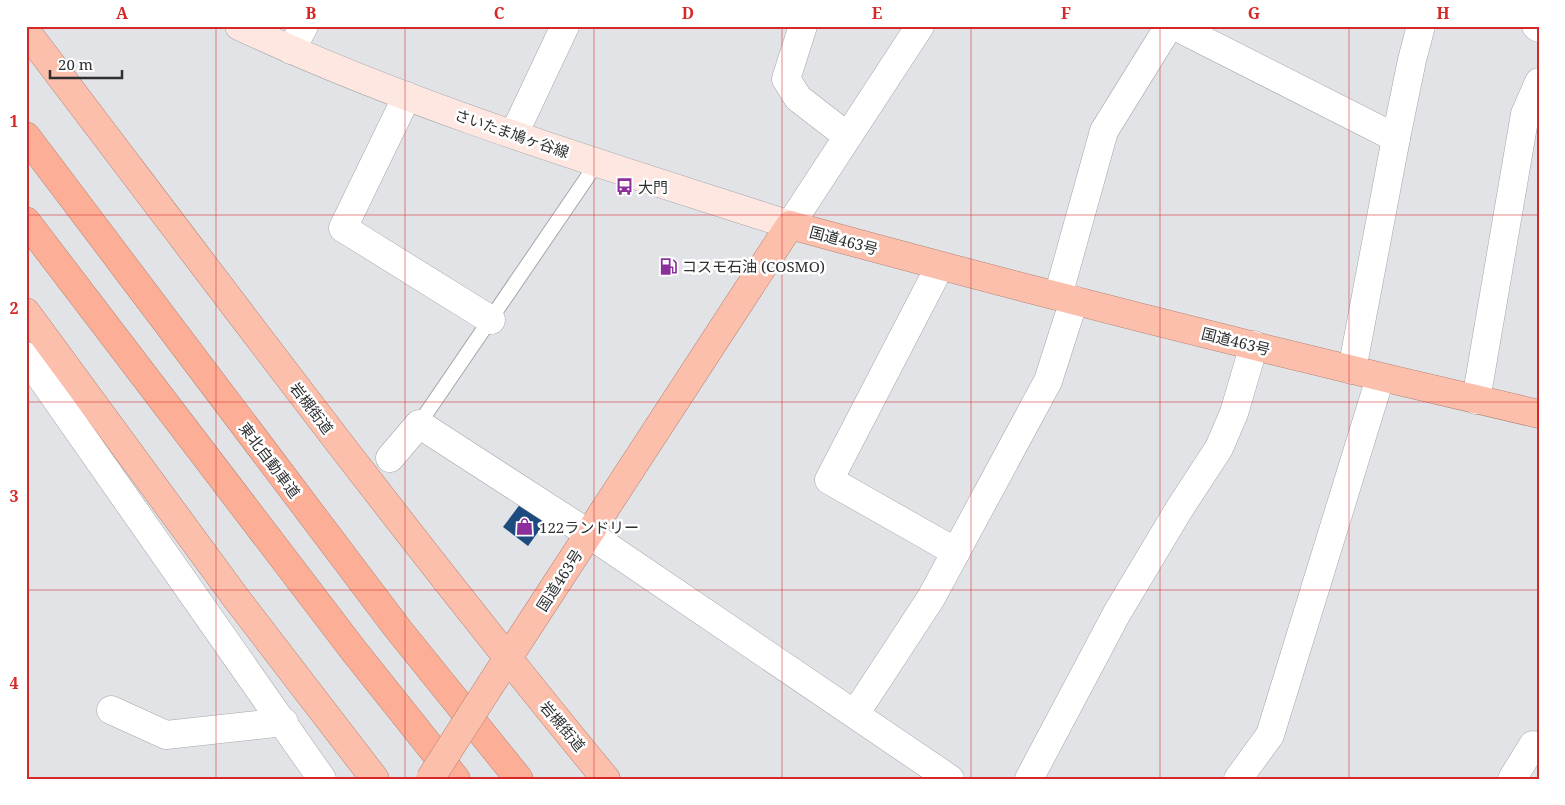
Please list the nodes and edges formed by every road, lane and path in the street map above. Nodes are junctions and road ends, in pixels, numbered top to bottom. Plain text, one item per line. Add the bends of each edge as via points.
1 (239, 26) edge
2 (304, 26) edge
3 (565, 26) edge
4 (803, 26) edge
5 (920, 26) edge
6 (1169, 26) edge
7 (1175, 26) edge
8 (1421, 26) edge
9 (26, 31) edge
10 (291, 50) junction
11 (1539, 82) edge
12 (407, 96) junction
13 (514, 134) junction
14 (26, 136) edge
15 (847, 136) junction
16 (1396, 138) junction
17 (597, 163) junction
18 (26, 221) edge
19 (790, 225) junction
20 (940, 266) junction
21 (1066, 298) junction
22 (26, 312) edge
23 (491, 320) junction
24 (1254, 345) junction
25 (26, 356) edge
26 (1352, 370) junction
27 (1380, 378) junction
28 (1476, 400) junction
29 (1539, 414) edge
30 (419, 424) junction
31 (390, 458) dead end
32 (589, 534) junction
33 (956, 552) junction
34 (507, 659) junction
35 (111, 710) dead end
36 (855, 714) junction
37 (284, 722) junction
38 (1539, 748) edge
39 (942, 777) edge
40 (322, 779) edge
41 (375, 779) edge
42 (430, 779) edge
43 (456, 779) edge
44 (519, 779) edge
45 (606, 779) edge
46 (1029, 779) edge
47 (1238, 779) edge
48 (1512, 779) edge

1 - 10 main road, さいたま鳩ヶ谷線
2 - 10 street
3 - 13 street
4 - 15 street via 786,79 798,98
5 - 15 street
6 - 21 street via 1104,131
7 - 16 street
8 - 16 street
9 - 34 highway, 岩槻街道 via 367,481
10 - 12 main road, さいたま鳩ヶ谷線
11 - 28 street via 1525,114
12 - 13 main road, さいたま鳩ヶ谷線
12 - 23 street via 343,228
13 - 17 main road, さいたま鳩ヶ谷線
14 - 44 highway, 東北自動車道 via 398,629
15 - 19 street
16 - 26 street
17 - 19 main road, さいたま鳩ヶ谷線
17 - 23 lane
18 - 43 highway via 348,643
19 - 20 highway, 国道463号
19 - 32 highway, 国道463号
20 - 21 highway, 国道463号
20 - 33 street via 828,480
21 - 24 highway, 国道463号
21 - 33 street via 1048,381
22 - 41 highway via 236,598
23 - 30 lane
24 - 26 highway, 国道463号
24 - 46 street via 1234,414 1220,448 1117,613
25 - 37 street
26 - 27 highway, 国道463号
27 - 28 highway, 国道463号
27 - 47 street via 1270,735
28 - 29 highway, 国道463号
30 - 31 street
30 - 32 street
32 - 34 highway, 国道463号
32 - 36 street
33 - 36 street via 931,598
34 - 42 highway, 国道463号, bridge
34 - 45 highway, 岩槻街道
35 - 37 street via 166,735
36 - 39 street
37 - 40 street
38 - 48 street via 1533,745

